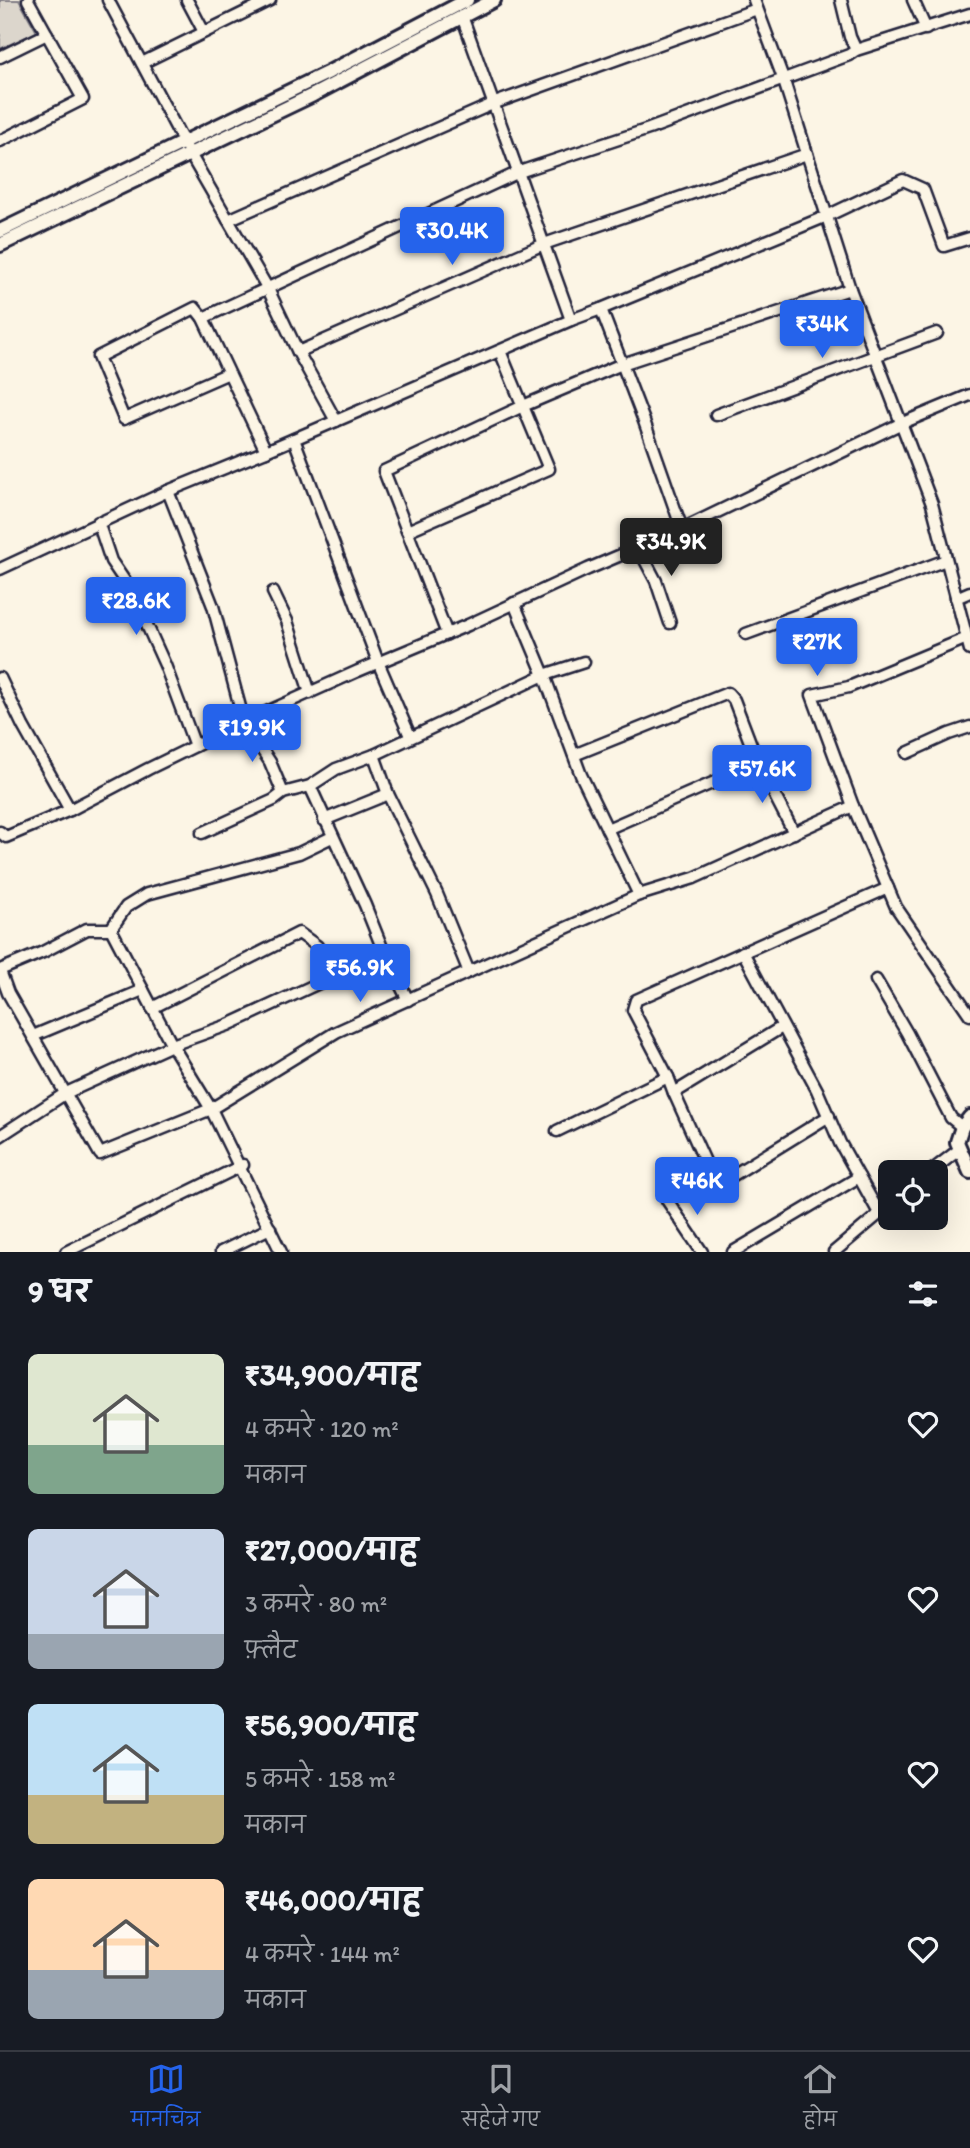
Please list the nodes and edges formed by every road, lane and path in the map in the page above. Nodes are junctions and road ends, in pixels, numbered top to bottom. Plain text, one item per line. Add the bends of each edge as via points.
1 (28, 0) edge
2 (108, 0) edge
3 (187, 0) edge
4 (270, 0) edge
5 (494, 0) edge
6 (841, 0) edge
7 (913, 0) edge
8 (756, 4) edge
9 (456, 5) edge
10 (970, 15) edge
11 (926, 29) junction
12 (204, 32) junction
13 (47, 34) junction
14 (856, 50) junction
15 (0, 57) edge
16 (142, 63) junction
17 (783, 78) junction
18 (495, 103) junction
19 (1, 136) edge
20 (187, 148) junction
21 (807, 155) junction
22 (519, 172) junction
23 (827, 216) junction
24 (228, 220) junction
25 (0, 231) edge
26 (970, 238) edge
27 (544, 244) junction
28 (0, 245) edge
29 (268, 289) junction
30 (850, 289) junction
31 (601, 309) junction
32 (203, 318) junction
33 (571, 320) junction
34 (937, 333) dead end
35 (500, 351) junction
36 (298, 352) junction
37 (875, 357) junction
38 (623, 365) junction
39 (229, 373) junction
40 (970, 395) edge
41 (523, 406) junction
42 (716, 415) dead end
43 (337, 421) junction
44 (900, 424) junction
45 (294, 439) junction
46 (265, 451) junction
47 (168, 491) junction
48 (98, 522) junction
49 (682, 529) junction
50 (407, 531) junction
51 (638, 547) junction
52 (946, 560) junction
53 (0, 569) edge
54 (273, 592) dead end
55 (970, 592) edge
56 (956, 598) junction
57 (514, 603) junction
58 (670, 623) dead end
59 (447, 634) junction
60 (746, 634) dead end
61 (967, 638) junction
62 (970, 650) edge
63 (378, 662) junction
64 (584, 662) dead end
65 (544, 674) junction
66 (0, 678) edge
67 (310, 693) junction
68 (244, 722) junction
69 (970, 727) edge
70 (410, 736) junction
71 (195, 746) junction
72 (907, 753) dead end
73 (374, 755) junction
74 (574, 755) junction
75 (758, 763) junction
76 (310, 786) junction
77 (283, 793) junction
78 (388, 794) junction
79 (853, 806) junction
80 (70, 810) junction
81 (324, 820) junction
82 (607, 829) junction
83 (0, 831) edge
84 (202, 833) dead end
85 (793, 833) junction
86 (332, 836) junction
87 (888, 888) junction
88 (639, 895) junction
89 (111, 929) junction
90 (743, 952) junction
91 (0, 971) edge
92 (469, 972) junction
93 (876, 980) dead end
94 (143, 990) junction
95 (408, 1000) junction
96 (152, 1007) junction
97 (970, 1015) edge
98 (782, 1027) junction
99 (33, 1036) junction
100 (172, 1045) junction
101 (668, 1077) junction
102 (66, 1093) junction
103 (674, 1093) junction
104 (211, 1109) junction
105 (828, 1116) junction
106 (966, 1122) edge
107 (557, 1131) dead end
108 (0, 1136) edge
109 (960, 1149) junction
110 (946, 1160) edge
111 (241, 1166) junction
112 (970, 1172) edge
113 (859, 1177) junction
114 (667, 1200) dead end
115 (878, 1211) edge
116 (878, 1214) edge
117 (270, 1228) junction
118 (840, 1250) edge
119 (66, 1252) edge
120 (221, 1252) edge
121 (281, 1252) edge
122 (702, 1252) edge
123 (733, 1252) edge

1 - 13 street
2 - 16 street
3 - 12 street
4 - 12 street
5 - 9 street
6 - 14 street
7 - 11 street
8 - 17 street
8 - 18 street
9 - 18 street
9 - 20 street via 313,95
10 - 11 street
11 - 14 street
12 - 16 street
13 - 15 street
13 - 19 street via 83,99
14 - 17 street
16 - 20 street
17 - 21 street
17 - 22 street
18 - 22 street
18 - 24 street
20 - 24 street
20 - 25 street
20 - 28 street
21 - 23 street
21 - 27 street
22 - 27 street
22 - 29 street
23 - 26 street via 903,180 923,189 944,246
23 - 30 street
23 - 31 street
24 - 29 street
27 - 33 street
27 - 36 street
29 - 32 street
29 - 36 street
30 - 37 street
30 - 38 street
31 - 33 street
31 - 38 street
32 - 39 street
32 - 39 street via 195,308 98,357 124,419
33 - 35 street
34 - 37 street
35 - 41 street
35 - 43 street
36 - 43 street
37 - 42 street
37 - 44 street
38 - 41 street
38 - 49 street
39 - 46 street
40 - 44 street
41 - 50 street via 384,471
41 - 50 street via 549,469
43 - 45 street
44 - 49 street
44 - 52 street via 932,504
45 - 46 street
45 - 63 street
46 - 47 street
47 - 48 street
47 - 68 street via 213,606
48 - 53 street
48 - 71 street via 111,561 132,592 165,665
49 - 51 street
50 - 59 street
51 - 57 street
51 - 58 street
52 - 56 street
52 - 60 street
54 - 67 street
55 - 56 street
56 - 61 street
57 - 59 street
57 - 65 street
59 - 63 street
61 - 62 street
61 - 79 street via 849,687 813,695
63 - 67 street
63 - 70 street
64 - 65 street
65 - 70 street
65 - 74 street
66 - 80 street
67 - 68 street
68 - 71 street
68 - 77 street via 270,762
69 - 72 street
70 - 73 street
71 - 80 street
73 - 76 street via 336,769
73 - 78 street
74 - 75 street via 729,693
74 - 82 street
75 - 82 street
75 - 85 street
76 - 77 street
76 - 81 street
77 - 84 street
78 - 81 street
78 - 92 street
79 - 85 street
79 - 87 street
80 - 83 street via 6,837
81 - 86 street
82 - 88 street
85 - 88 street via 694,878
86 - 89 street via 299,853 147,894 126,907
86 - 95 street
87 - 90 street
87 - 97 street via 896,907
88 - 92 street
89 - 91 street via 87,929
89 - 94 street
90 - 98 street
90 - 101 street via 636,1000 633,1010
91 - 99 street
92 - 95 street
93 - 106 street via 951,1118
94 - 96 street
94 - 99 street
95 - 104 street via 337,1032
96 - 100 street
96 - 100 street via 299,933 317,946 332,976 228,1025
98 - 103 street
98 - 105 street
99 - 102 street
100 - 102 street
100 - 104 street
101 - 103 street
101 - 107 street
102 - 104 street via 100,1154
102 - 108 street
103 - 105 street via 716,1179 727,1179
104 - 111 street
105 - 113 street
106 - 109 street via 957,1142
109 - 110 street
109 - 112 street
111 - 117 street
111 - 119 street
113 - 115 street
113 - 123 street
114 - 122 street
116 - 118 street
117 - 120 street
117 - 121 street

